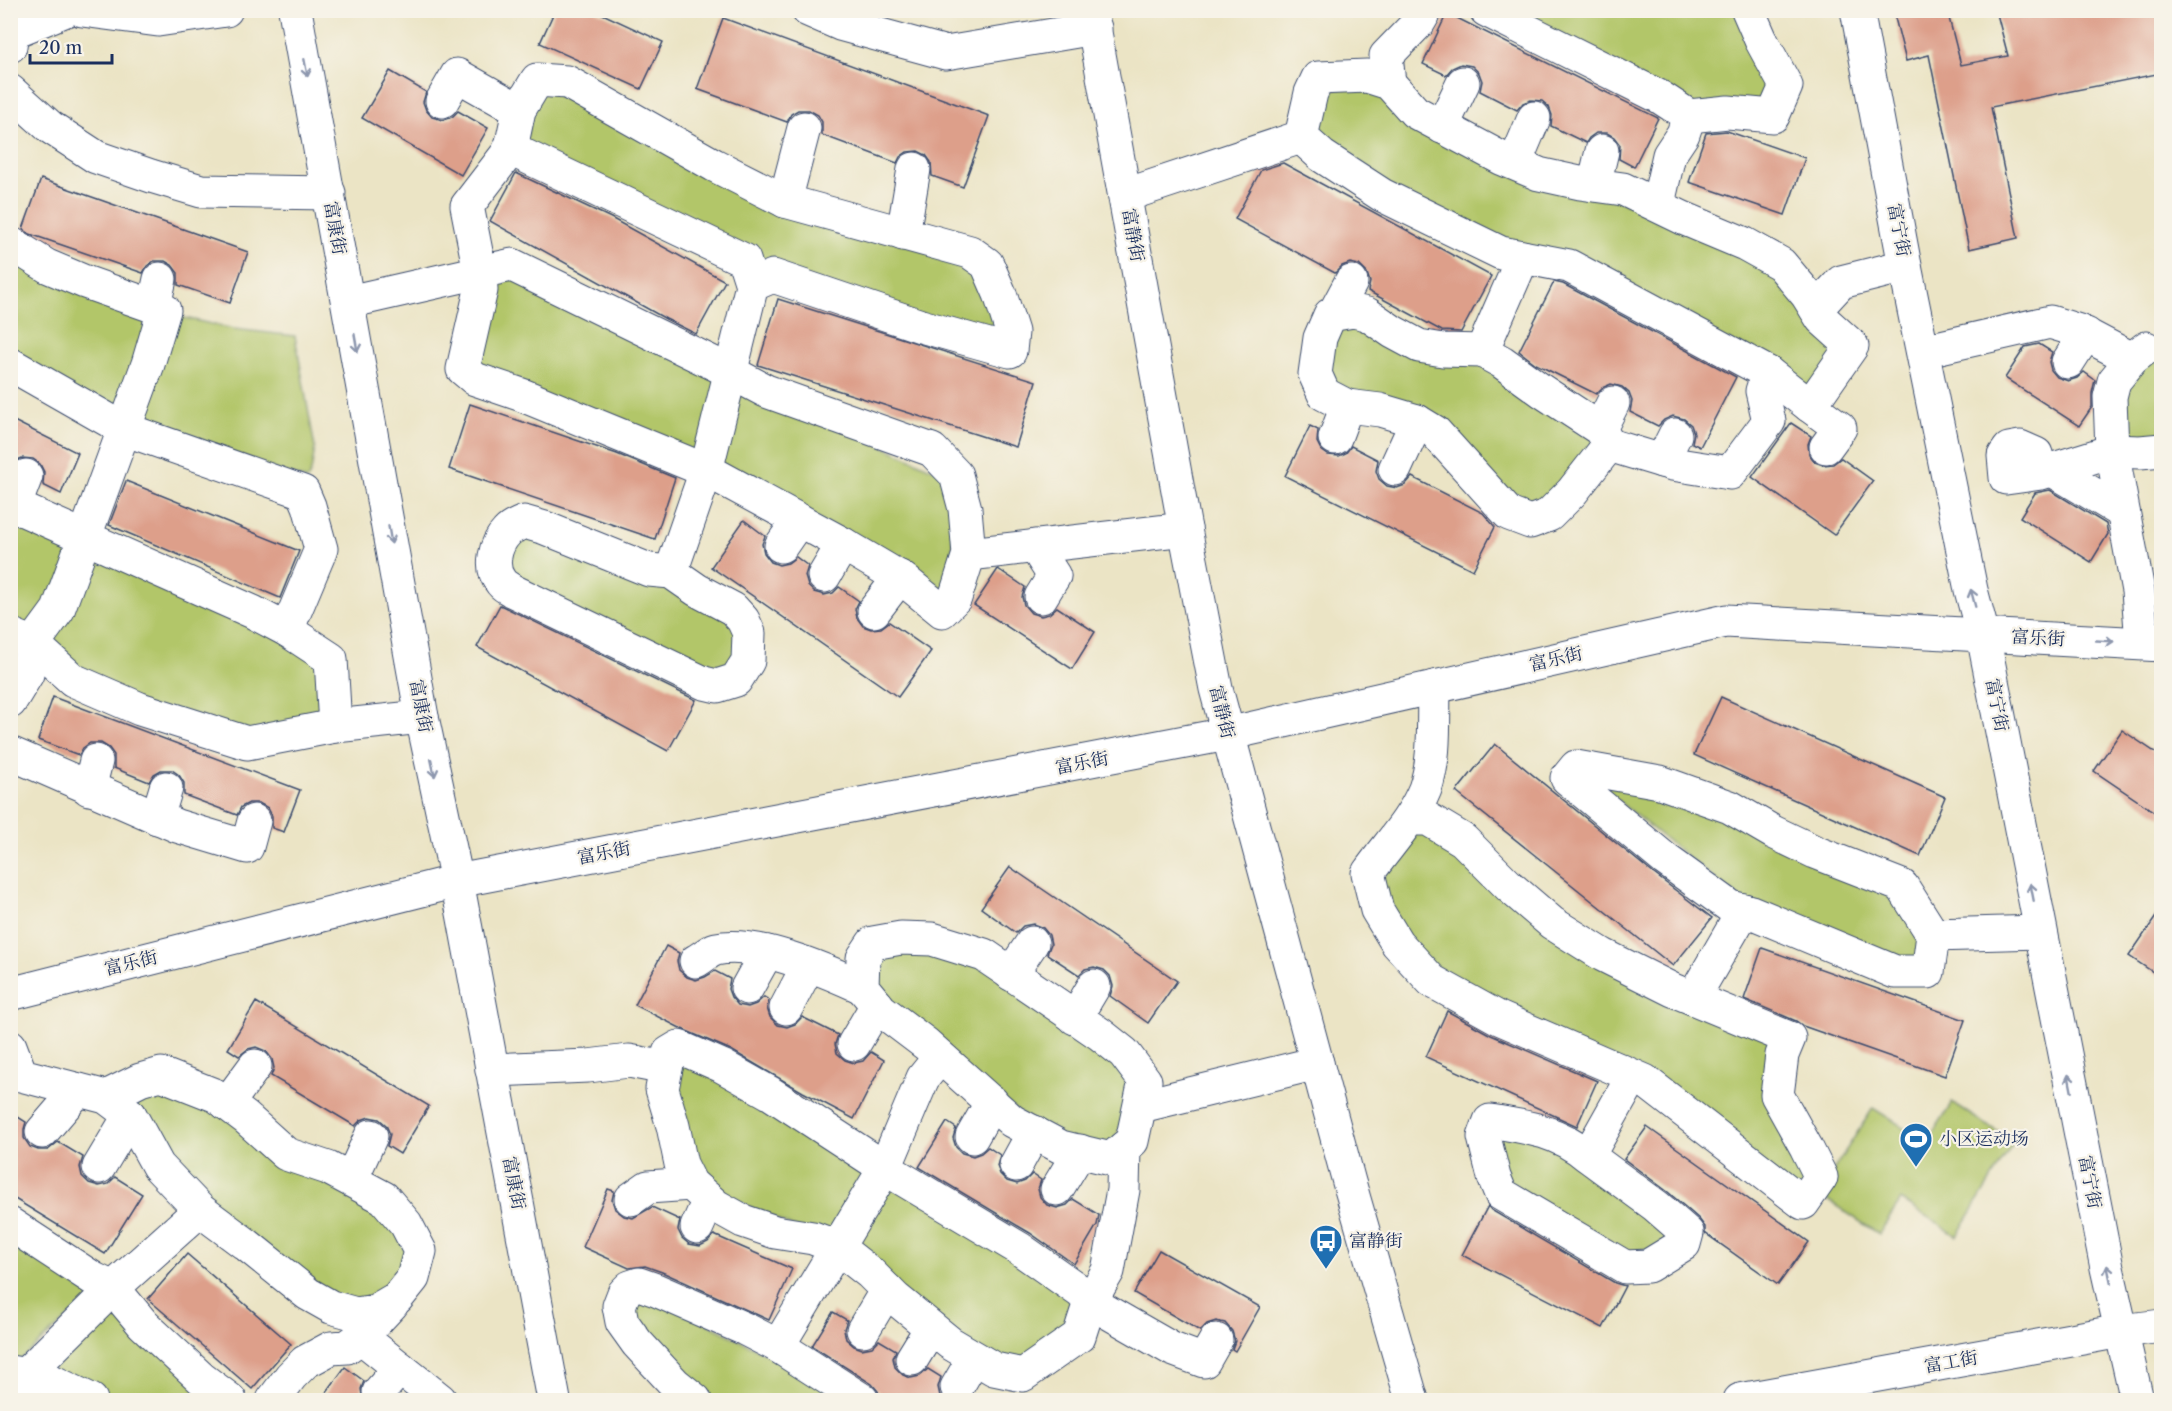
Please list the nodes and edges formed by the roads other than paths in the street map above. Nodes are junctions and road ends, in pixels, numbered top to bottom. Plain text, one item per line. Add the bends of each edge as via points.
1 (66, 10) edge
2 (82, 10) edge
3 (226, 10) edge
4 (295, 10) edge
5 (808, 10) edge
6 (1426, 10) edge
7 (1486, 10) edge
8 (1748, 10) edge
9 (1857, 10) edge
10 (1093, 19) edge
11 (11, 37) edge
12 (1389, 83) junction
13 (1463, 83) dead end
14 (10, 91) edge
15 (442, 101) dead end
16 (519, 110) junction
17 (1689, 116) junction
18 (1534, 118) dead end
19 (1442, 127) junction
20 (804, 128) dead end
21 (1301, 137) junction
22 (512, 142) junction
23 (1602, 151) dead end
24 (1515, 163) junction
25 (914, 169) dead end
26 (1594, 184) junction
27 (329, 193) junction
28 (1126, 195) junction
29 (785, 201) junction
30 (1658, 204) junction
31 (903, 234) junction
32 (10, 243) edge
33 (1523, 257) junction
34 (1905, 266) junction
35 (480, 272) junction
36 (1351, 282) dead end
37 (752, 285) junction
38 (348, 302) junction
39 (1816, 309) junction
40 (1334, 314) junction
41 (2086, 334) junction
42 (2150, 348) edge
43 (1482, 351) junction
44 (1923, 351) junction
45 (2068, 362) dead end
46 (10, 364) edge
47 (730, 371) junction
48 (1768, 373) junction
49 (1347, 406) junction
50 (1810, 406) junction
51 (1417, 420) junction
52 (1607, 426) junction
53 (124, 429) junction
54 (1335, 438) dead end
55 (1826, 447) dead end
56 (2162, 450) edge
57 (2112, 451) junction
58 (1395, 469) dead end
59 (706, 471) junction
60 (17, 495) edge
61 (2123, 512) junction
62 (799, 520) junction
63 (1185, 529) junction
64 (86, 537) junction
65 (843, 544) junction
66 (781, 546) dead end
67 (1035, 546) junction
68 (969, 554) junction
69 (671, 573) junction
70 (824, 576) dead end
71 (900, 577) junction
72 (1041, 597) dead end
73 (874, 611) dead end
74 (287, 630) junction
75 (1983, 635) junction
76 (22, 639) edge
77 (2152, 644) edge
78 (1434, 687) junction
79 (10, 702) edge
80 (422, 717) junction
81 (335, 726) junction
82 (1227, 735) junction
83 (10, 753) edge
84 (1409, 819) junction
85 (255, 821) dead end
86 (457, 881) junction
87 (1744, 910) junction
88 (2040, 932) junction
89 (1933, 934) junction
90 (1032, 943) dead end
91 (767, 952) junction
92 (696, 962) dead end
93 (808, 966) junction
94 (1011, 974) junction
95 (1094, 986) dead end
96 (747, 988) dead end
97 (10, 994) edge
98 (869, 996) junction
99 (1693, 998) junction
100 (786, 1008) dead end
101 (1075, 1018) junction
102 (854, 1044) dead end
103 (940, 1057) junction
104 (14, 1063) edge
105 (1317, 1063) junction
106 (255, 1066) dead end
107 (666, 1068) junction
108 (492, 1071) junction
109 (1633, 1076) junction
110 (104, 1100) junction
111 (992, 1102) junction
112 (228, 1104) junction
113 (1141, 1106) junction
114 (42, 1132) dead end
115 (1034, 1132) junction
116 (371, 1136) dead end
117 (972, 1137) dead end
118 (1124, 1148) junction
119 (1080, 1151) junction
120 (1588, 1156) junction
121 (1016, 1165) dead end
122 (99, 1167) dead end
123 (885, 1168) junction
124 (351, 1180) junction
125 (1057, 1189) dead end
126 (632, 1199) dead end
127 (699, 1204) junction
128 (200, 1210) junction
129 (10, 1224) edge
130 (837, 1247) junction
131 (113, 1288) junction
132 (887, 1290) junction
133 (397, 1298) junction
134 (1090, 1302) junction
135 (2162, 1326) edge
136 (931, 1328) junction
137 (863, 1330) dead end
138 (2121, 1331) junction
139 (361, 1337) junction
140 (1216, 1340) dead end
141 (778, 1346) junction
142 (974, 1358) junction
143 (912, 1359) dead end
144 (400, 1368) junction
145 (15, 1378) edge
146 (957, 1387) dead end
147 (379, 1392) dead end
148 (91, 1401) edge
149 (230, 1401) edge
150 (273, 1401) edge
151 (440, 1401) edge
152 (554, 1401) edge
153 (695, 1401) edge
154 (862, 1401) edge
155 (1412, 1401) edge
156 (1740, 1401) edge
157 (2137, 1401) edge

1 - 11 street
2 - 3 street via 158,20
4 -> 27 street, 富康街
5 - 10 street via 840,24 946,53
6 - 12 street via 1386,56
7 - 17 street via 1660,97
8 - 17 street via 1786,86 1767,129 1728,112
9 - 34 street, 富宁街
10 - 28 street, 富静街
12 - 19 street via 1415,112
12 - 21 street via 1367,76 1318,78
13 - 19 street
14 - 27 street via 50,127 96,157 151,176 201,191
15 - 16 street via 457,75
16 - 22 street
16 - 29 street via 537,80 567,82 583,77 714,165
17 - 30 street via 1669,155
18 - 24 street
19 - 24 street
20 - 29 street
21 - 28 street
21 - 33 street via 1322,156 1382,195 1501,252
22 - 35 street via 467,206
22 - 37 street via 521,154 561,181 691,249 744,260
23 - 26 street
24 - 26 street via 1539,174
25 - 31 street
26 - 30 street via 1623,189
27 - 38 street, 富康街
28 - 63 street, 富静街
29 - 31 street
30 - 39 street via 1781,264
31 - 37 street via 970,252 987,264 1012,332 1010,351 995,358 911,332 830,305 773,276
32 - 53 street via 157,293 164,310
33 - 43 street
33 - 48 street via 1569,266
34 - 39 street via 1841,282
34 - 44 street, 富宁街
35 - 38 street
35 - 47 street via 512,265
35 - 59 street via 481,290 463,369 528,411 654,458
36 - 40 street
37 - 47 street
38 -> 80 street, 富康街
39 - 50 street via 1852,346
40 - 43 street via 1353,311 1408,326 1419,346
40 - 49 street via 1320,338 1315,374 1324,394
41 - 42 street
41 - 44 street via 2050,322
41 - 45 street
42 - 57 street via 2114,381 2110,397
43 - 52 street via 1546,381
75 -> 44 street, 富宁街
46 - 53 street
47 - 59 street
47 - 68 street via 766,391 932,450 956,475 965,509
48 - 50 street
48 - 52 street via 1762,391 1769,420 1730,473 1672,464 1669,448
49 - 51 street
49 - 54 street
50 - 55 street via 1840,428
51 - 52 street via 1435,432 1471,491 1530,522 1548,515 1572,492
51 - 58 street
53 - 64 street
53 - 74 street via 303,492 321,549
56 - 57 street
57 - 61 street
57 - 61 street via 2046,471 2082,498
59 - 62 street
59 - 69 street
60 - 64 street
61 - 77 street
62 - 65 street
62 - 66 street
63 - 67 street
63 - 82 street, 富静街
64 - 74 street via 150,555 227,588 253,612
64 - 76 street via 58,610
65 - 70 street
65 - 71 street
67 - 68 street
67 - 72 street via 1054,576
68 - 71 street via 955,598 942,611
69 - 69 street via 733,609 743,620 749,633 748,661 736,680 717,686 704,683 641,660 552,615 501,583 495,572 495,556 508,530 524,522 649,570
71 - 73 street
74 - 81 street via 331,659
75 -> 77 street, 富乐街
75 - 78 street, 富乐街 via 1726,621
88 -> 75 street, 富宁街
76 - 79 street via 27,674
76 - 81 street via 73,680 140,709 247,743
78 - 82 street, 富乐街
78 - 84 street via 1431,764 1425,789
80 - 81 street
80 -> 86 street, 富康街
82 - 86 street, 富乐街
82 - 105 street, 富静街
83 - 85 street via 92,775 161,803 177,826 247,847
84 - 99 street via 1428,819 1463,840 1552,923 1603,955
84 - 109 street via 1368,873 1377,910 1397,943 1432,981 1499,1018
86 - 97 street, 富乐街
86 - 108 street, 富康街
87 - 89 street via 1895,972 1928,972
87 - 89 street via 1731,907 1666,860 1567,778 1576,766 1660,782 1730,807 1815,852 1902,886
87 - 99 street
88 - 89 street
138 -> 88 street, 富宁街
90 - 94 street
91 - 92 street via 741,947 714,950
91 - 93 street
91 - 96 street
93 - 98 street via 829,972
93 - 100 street
94 - 98 street via 984,955 960,946 932,939 901,938 873,943 863,958
94 - 101 street
95 - 101 street
98 - 102 street
98 - 103 street
99 - 109 street via 1789,1038 1782,1055 1777,1095 1821,1178 1803,1203 1695,1118
101 - 113 street via 1124,1053 1145,1081
103 - 111 street
103 - 123 street via 923,1078
104 - 110 street
105 - 113 street
105 - 155 street, 富静街
106 - 112 street
107 - 108 street via 629,1061
107 - 123 street via 669,1053 679,1047 689,1050 770,1093
107 - 127 street via 662,1089 681,1164
108 - 152 street, 富康街
109 - 120 street
110 - 112 street via 140,1080 161,1074
110 - 114 street
110 - 122 street
110 - 128 street
111 - 115 street via 1012,1121
111 - 117 street
112 - 124 street via 286,1154
113 - 118 street via 1132,1142
115 - 119 street via 1061,1147
115 - 121 street
116 - 124 street
118 - 119 street via 1111,1159
118 - 134 street via 1123,1190 1108,1271
119 - 125 street
120 - 120 street via 1687,1233 1684,1244 1648,1266 1625,1267 1597,1256 1525,1216 1501,1194 1484,1137 1490,1121 1537,1128 1575,1145
123 - 130 street
123 - 134 street via 1020,1249
124 - 133 street via 384,1198 406,1224 420,1251 413,1278
126 - 127 street via 648,1187
127 - 130 street via 743,1221 761,1241 813,1238
128 - 131 street
128 - 133 street via 308,1294 331,1307 356,1314 375,1311
129 - 131 street
130 - 132 street
130 - 141 street
131 - 145 street
131 - 149 street via 143,1324
132 - 136 street
132 - 137 street
133 - 139 street
134 - 140 street via 1172,1349 1204,1361
134 - 142 street via 1079,1336 1023,1375 994,1369
135 - 138 street, 富工街
136 - 142 street
136 - 143 street
138 - 156 street, 富工街
138 - 157 street, 富宁街
139 - 144 street
139 - 150 street via 346,1347 331,1348 305,1362
141 - 153 street via 656,1290 639,1284 630,1287 619,1306 622,1322 637,1343
141 - 154 street
142 - 146 street
144 - 147 street
144 - 151 street
145 - 148 street via 45,1378

